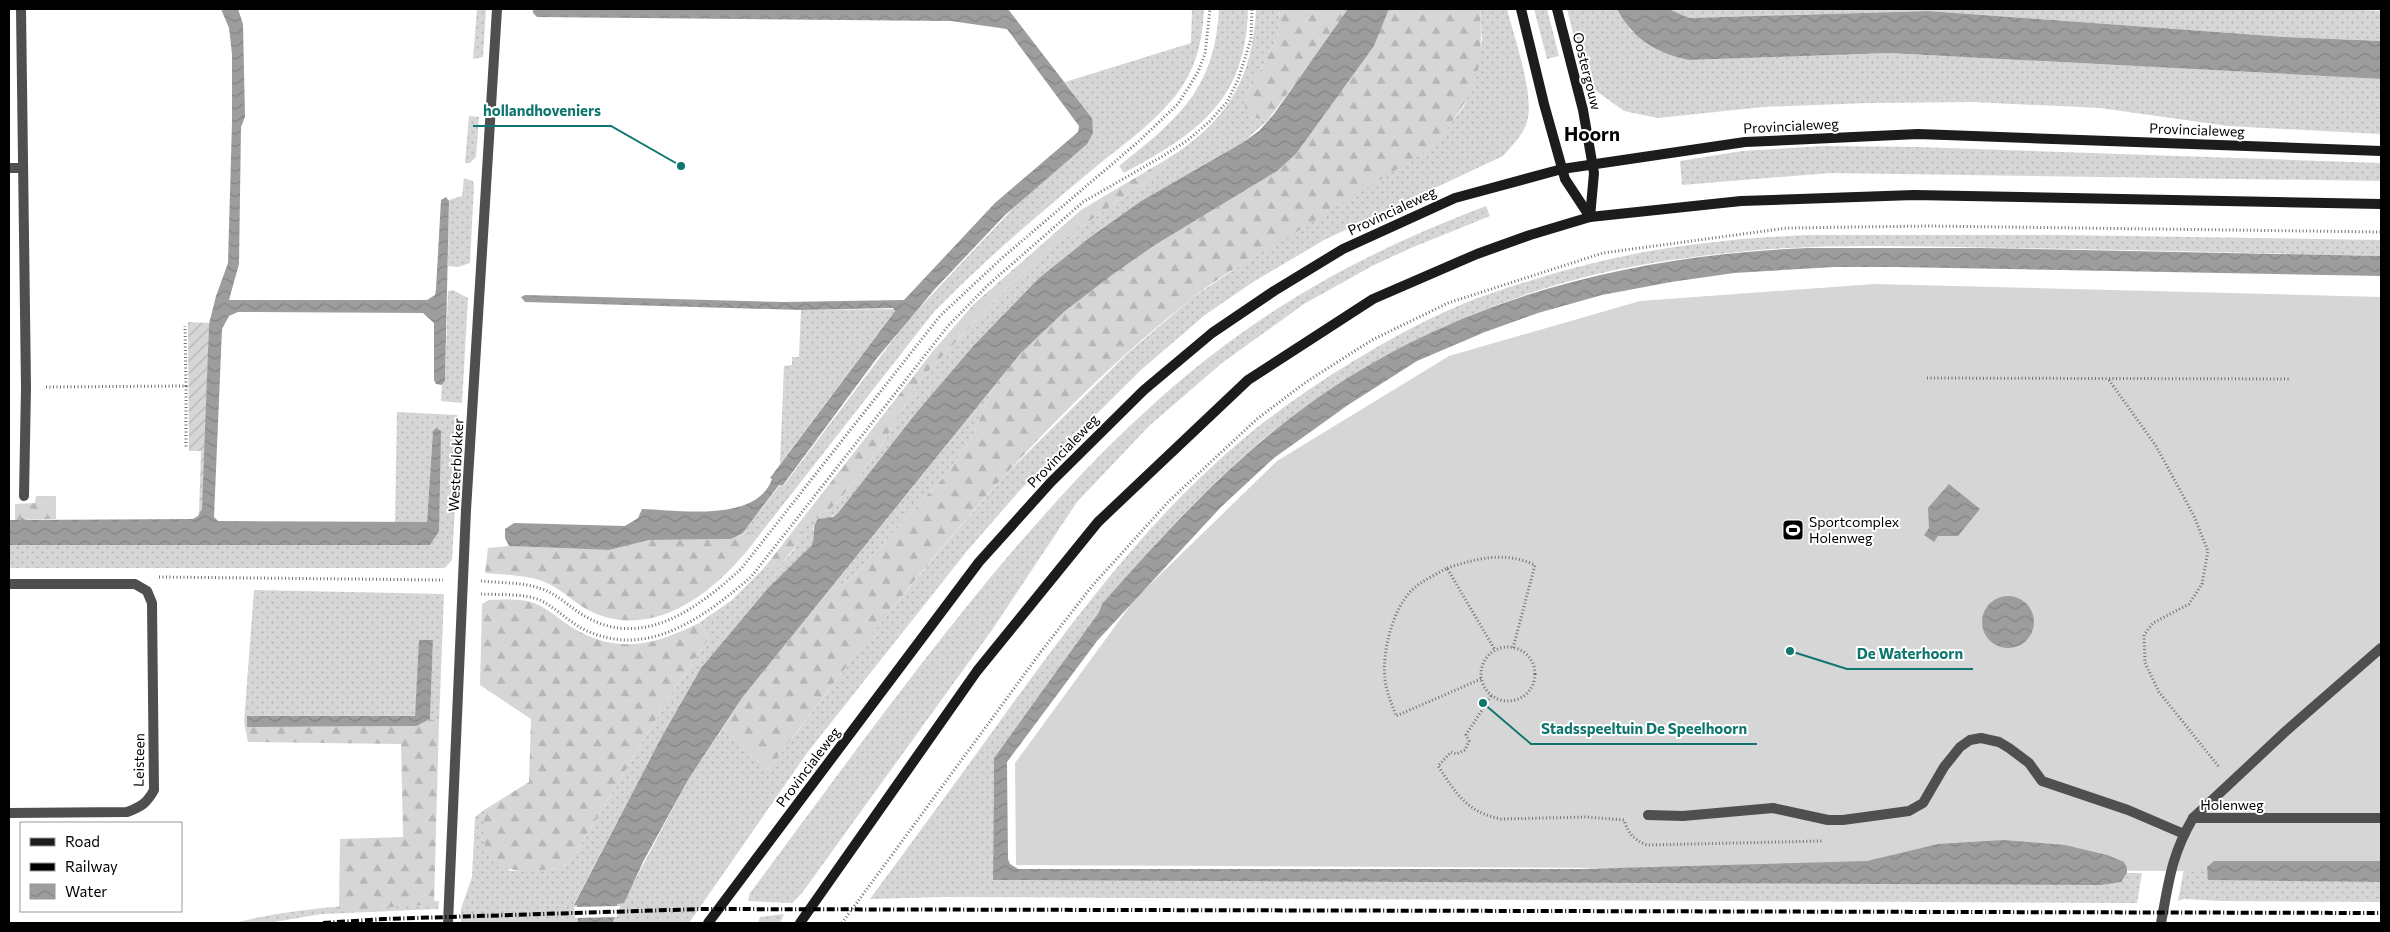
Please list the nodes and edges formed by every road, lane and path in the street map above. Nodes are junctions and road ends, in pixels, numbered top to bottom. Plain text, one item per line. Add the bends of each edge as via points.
1 (21, 9) edge
2 (497, 9) edge
3 (1210, 9) edge
4 (1252, 9) edge
5 (1521, 9) edge
6 (1557, 9) edge
7 (2381, 151) edge
8 (1593, 164) junction
9 (9, 168) edge
10 (21, 168) junction
11 (1562, 169) junction
12 (2381, 204) edge
13 (1590, 217) junction
14 (2381, 232) edge
15 (185, 326) dead end
16 (1928, 378) dead end
17 (2289, 379) dead end
18 (2109, 380) junction
19 (186, 386) junction
20 (26, 388) junction
21 (186, 448) dead end
22 (24, 496) dead end
23 (1447, 568) junction
24 (464, 580) junction
25 (9, 584) edge
26 (135, 584) junction
27 (463, 592) junction
28 (1513, 648) junction
29 (2381, 648) edge
30 (1494, 650) junction
31 (1481, 679) junction
32 (1491, 696) junction
33 (2232, 783) junction
34 (9, 813) edge
35 (1648, 815) dead end
36 (2193, 818) junction
37 (2381, 818) edge
38 (2184, 834) junction
39 (1828, 840) dead end
40 (448, 923) edge
41 (708, 923) edge
42 (800, 923) edge
43 (842, 923) edge
44 (2161, 923) edge

1 - 10 street
2 - 24 street, Westerblokker
3 - 24 path via 1205,54 1178,104 940,316 741,569 710,596 678,617 648,627 620,628 588,619 540,588
4 - 27 path via 1251,39 1238,80 1227,102 1210,121 1180,146 1082,202 988,285 948,326 751,577 710,610 667,634 641,641 622,640 585,630 536,599
5 - 11 main road
6 - 8 main road, Oostergouw
7 - 8 main road, Provincialeweg via 1918,134 1746,142
8 - 11 main road, Provincialeweg
8 - 13 main road, Oostergouw
9 - 10 street
10 - 20 street
11 - 13 main road
11 - 41 main road, Provincialeweg via 1455,198 1344,249 1251,306 1170,367 1087,444 979,562
12 - 13 main road via 1914,195 1741,201
13 - 42 main road via 1477,254 1373,299 1248,380 1092,529 977,671
14 - 43 path via 1928,226 1787,228 1604,253 1448,303 1372,340 1306,382 1257,419 1170,501 1092,586
15 - 19 path
16 - 18 path
17 - 18 path
18 - 33 path via 2156,446 2194,516 2208,551 2202,584 2189,604 2154,623 2144,635 2145,663 2159,692
19 - 20 path
19 - 21 path
20 - 22 street
23 - 28 path via 1489,556 1504,556 1535,565
23 - 30 path
23 - 31 path via 1421,582 1409,593 1396,617 1384,664 1389,698 1396,716
24 - 26 path via 164,576
24 - 27 street, Westerblokker
25 - 26 street
26 - 34 street, Leisteen via 147,591 152,603 154,790 149,800 141,808 127,812
27 - 40 street, Westerblokker
28 - 30 path
28 - 32 path via 1527,655 1534,664 1532,686 1518,699 1508,701
29 - 33 street
30 - 31 path via 1482,665
31 - 32 path
32 - 39 path via 1466,735 1469,741 1465,750 1456,754 1451,752 1438,766 1460,799 1490,817 1624,820 1627,831 1647,845
33 - 36 street
35 - 38 street via 1683,816 1773,808 1828,820 1843,820 1909,811 1923,803 1960,747 1981,738 2010,748 2029,763 2042,781 2128,810
36 - 37 street, Holenweg
36 - 38 street, Holenweg
38 - 44 street, Holenweg via 2170,872

